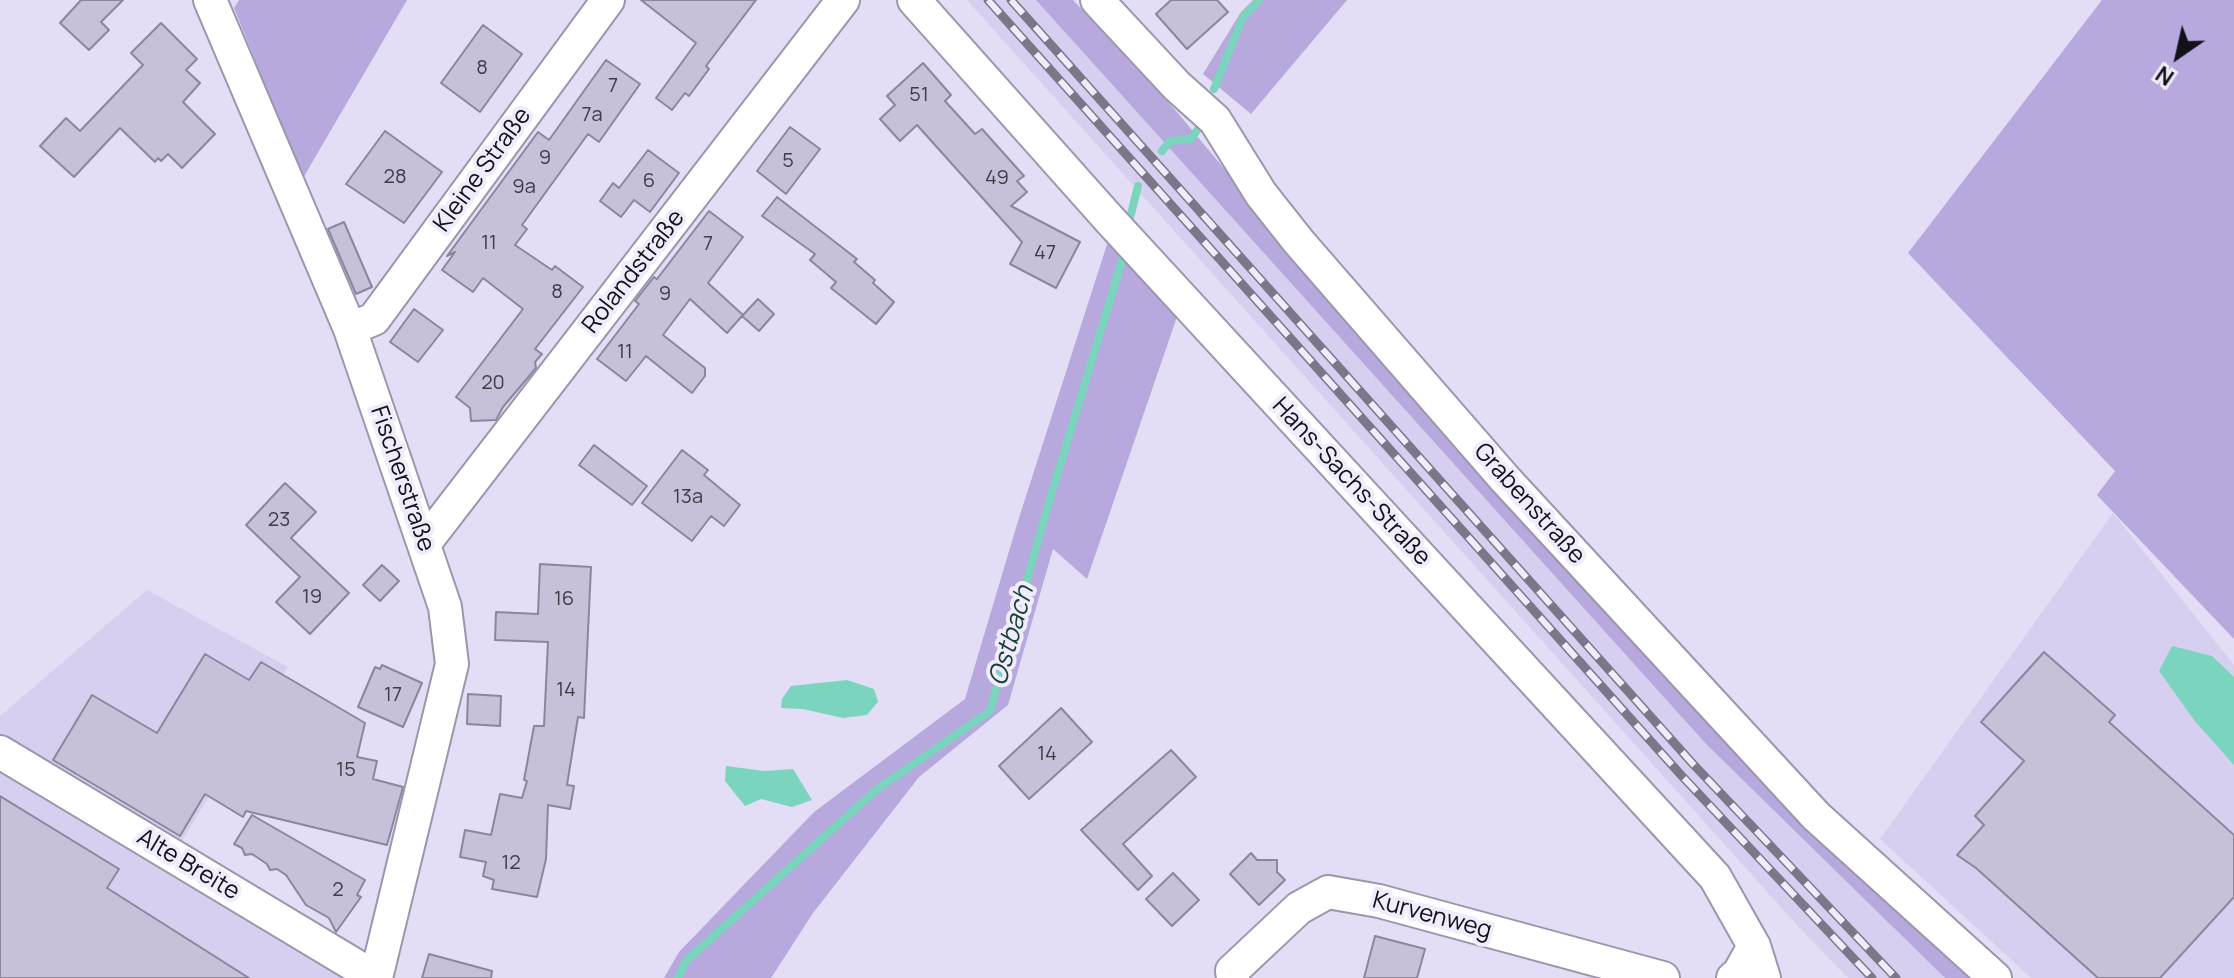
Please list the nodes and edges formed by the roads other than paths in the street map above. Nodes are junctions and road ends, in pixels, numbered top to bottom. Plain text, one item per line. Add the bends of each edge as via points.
1 (210, 0) edge
2 (608, 0) edge
3 (843, 0) edge
4 (914, 0) edge
5 (1097, 0) edge
6 (350, 329) junction
7 (424, 544) junction
8 (0, 752) edge
9 (1754, 946) junction
10 (376, 978) edge
11 (1233, 978) edge
12 (1663, 978) edge
13 (1733, 978) edge
14 (1764, 978) edge
15 (1995, 978) edge

1 - 6 street, Fischerstraße
2 - 6 street, Kleine Straße via 374,319
3 - 7 street, Rolandstraße
4 - 9 street, Hans-Sachs-Straße via 1715,877
5 - 15 street, Grabenstraße via 1215,120 1261,194 1299,242 1505,479 1816,816
6 - 7 street, Fischerstraße
7 - 10 street, Fischerstraße via 445,607 452,664
8 - 10 street, Alte Breite
9 - 13 street
9 - 14 street, Hans-Sachs-Straße
11 - 12 street, Kurvenweg via 1232,971 1299,908 1328,892

